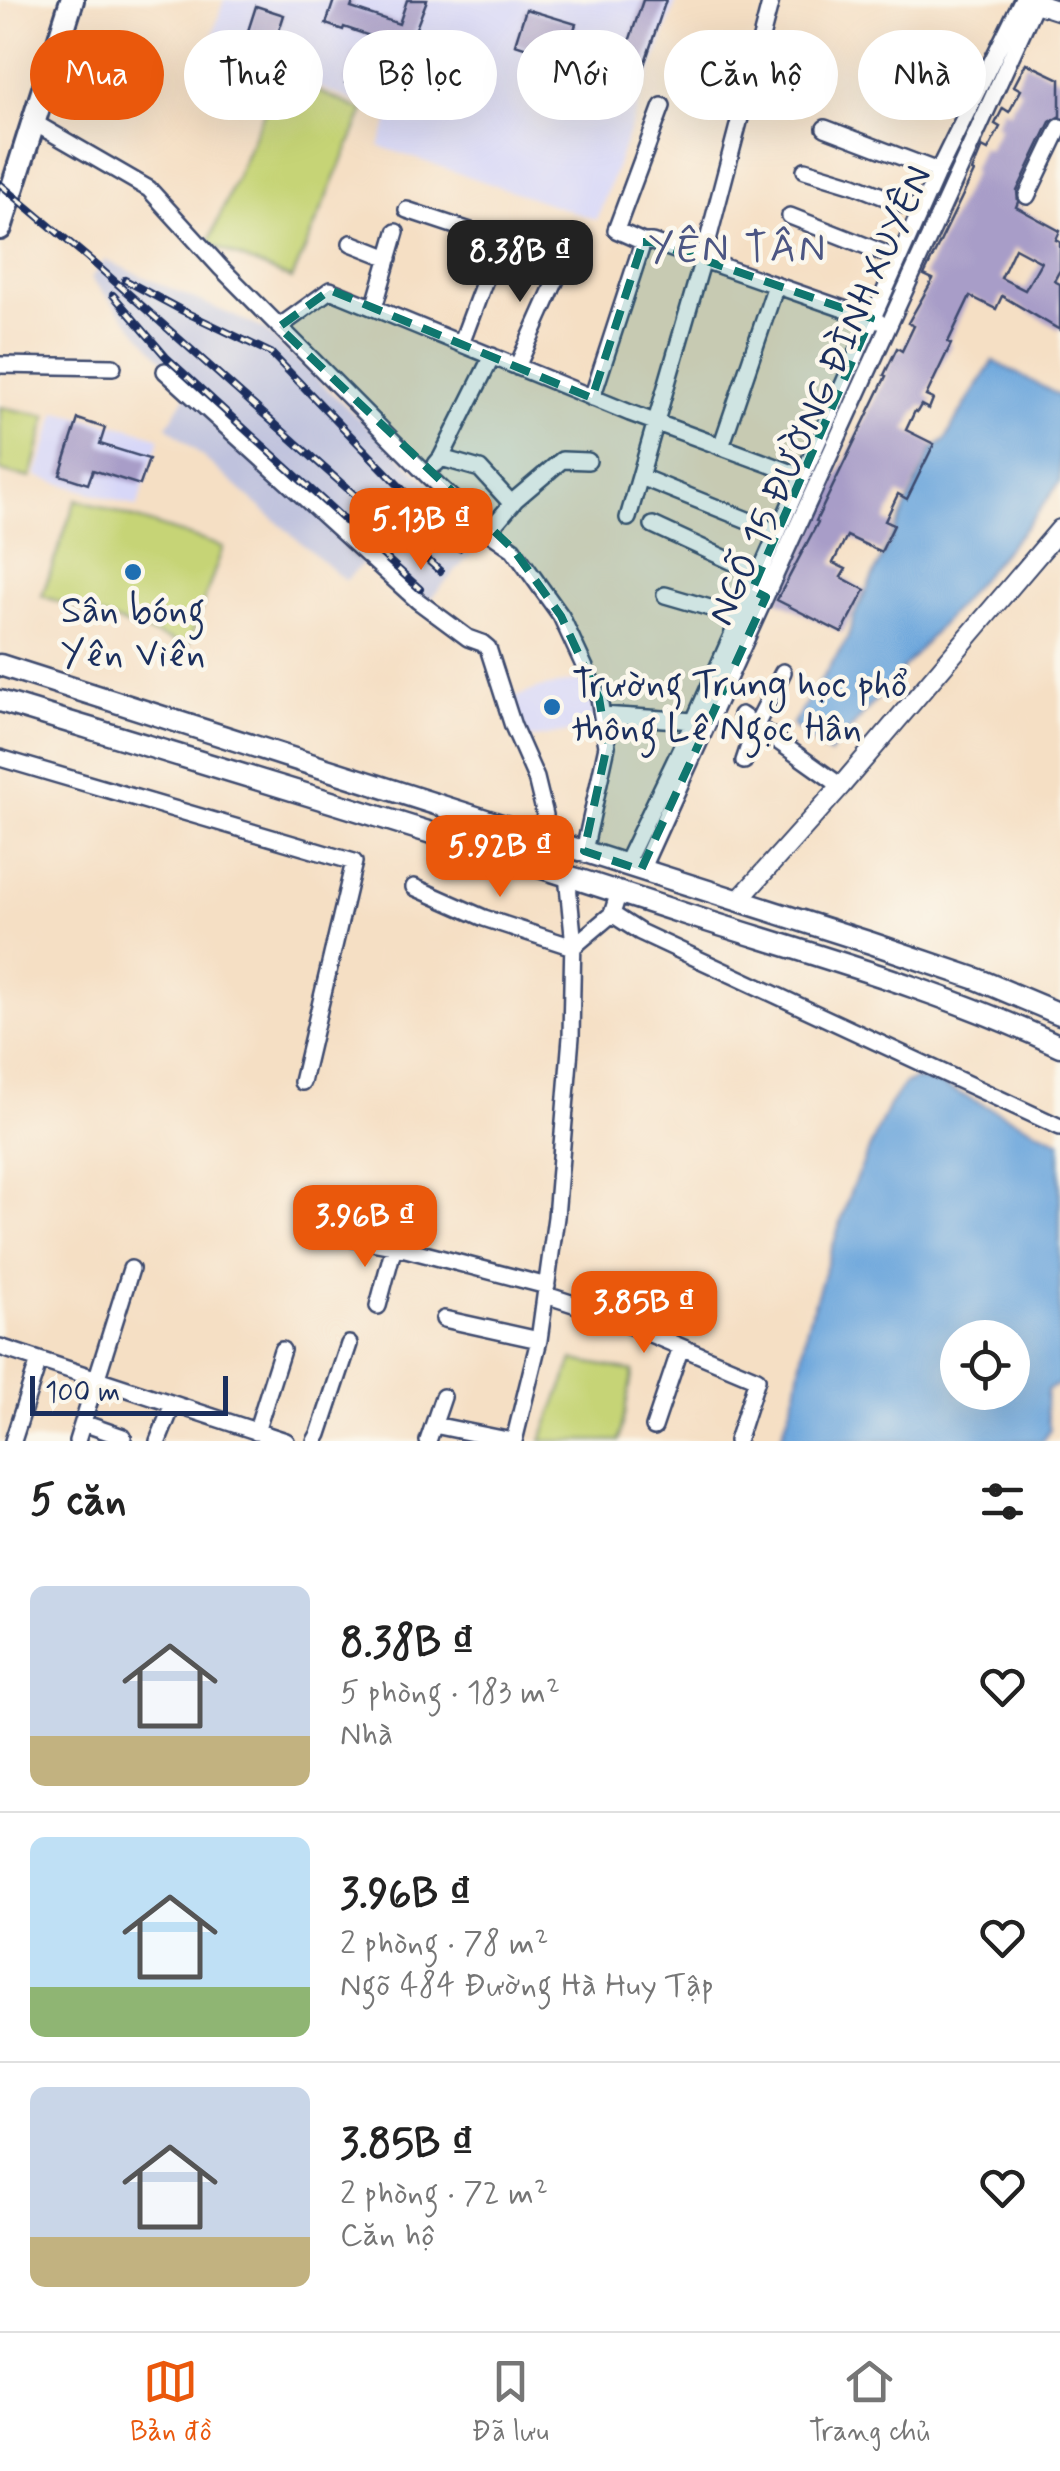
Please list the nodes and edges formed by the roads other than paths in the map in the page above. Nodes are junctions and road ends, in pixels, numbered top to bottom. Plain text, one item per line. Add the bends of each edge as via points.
1 (72, 0) edge
2 (771, 0) edge
3 (1028, 1) edge
4 (1060, 11) edge
5 (662, 106) dead end
6 (33, 122) junction
7 (825, 128) dead end
8 (1060, 128) edge
9 (805, 170) dead end
10 (938, 170) junction
11 (1027, 196) dead end
12 (408, 210) dead end
13 (920, 211) junction
14 (790, 216) dead end
15 (0, 228) edge
16 (396, 232) dead end
17 (351, 242) dead end
18 (642, 242) junction
19 (389, 258) junction
20 (899, 258) junction
21 (703, 260) junction
22 (564, 262) junction
23 (582, 264) dead end
24 (486, 277) dead end
25 (776, 285) junction
26 (374, 308) junction
27 (871, 318) junction
28 (888, 325) junction
29 (279, 327) junction
30 (461, 344) junction
31 (492, 356) junction
32 (0, 365) edge
33 (114, 367) dead end
34 (517, 367) junction
35 (165, 370) dead end
36 (592, 398) junction
37 (657, 423) junction
38 (721, 447) junction
39 (441, 458) junction
40 (588, 461) dead end
41 (427, 474) junction
42 (801, 476) junction
43 (641, 477) junction
44 (512, 504) junction
45 (628, 518) dead end
46 (653, 525) dead end
47 (1060, 529) edge
48 (488, 532) junction
49 (777, 532) junction
50 (759, 587) junction
51 (666, 595) dead end
52 (741, 617) junction
53 (0, 665) edge
54 (783, 672) dead end
55 (0, 701) edge
56 (740, 714) dead end
57 (602, 715) junction
58 (694, 721) junction
59 (756, 726) junction
60 (0, 758) edge
61 (744, 761) dead end
62 (840, 786) junction
63 (532, 835) junction
64 (584, 852) junction
65 (517, 860) junction
66 (633, 867) junction
67 (567, 874) junction
68 (414, 886) dead end
69 (619, 892) junction
70 (738, 900) junction
71 (612, 914) junction
72 (728, 928) junction
73 (573, 947) junction
74 (1060, 1014) edge
75 (1060, 1046) edge
76 (302, 1082) dead end
77 (1060, 1127) edge
78 (305, 1230) dead end
79 (394, 1246) junction
80 (132, 1269) dead end
81 (546, 1290) junction
82 (378, 1306) dead end
83 (444, 1320) dead end
84 (540, 1340) junction
85 (349, 1344) dead end
86 (0, 1347) edge
87 (682, 1348) junction
88 (282, 1350) dead end
89 (38, 1360) junction
90 (98, 1380) junction
91 (443, 1397) dead end
92 (173, 1404) junction
93 (83, 1423) junction
94 (434, 1424) junction
95 (654, 1427) dead end
96 (256, 1432) junction
97 (13, 1441) edge
98 (77, 1441) edge
99 (122, 1441) edge
100 (158, 1441) edge
101 (286, 1441) edge
102 (315, 1441) edge
103 (428, 1441) edge
104 (513, 1441) edge
105 (736, 1441) edge

1 - 6 main road
2 - 21 street
3 - 4 street
3 - 10 street, NGÕ 15 ĐƯỜNG ĐÌNH XUYÊN
3 - 28 street, NGÕ 15 ĐƯỜNG ĐÌNH XUYÊN
5 - 18 street via 616,230
6 - 15 main road
6 - 29 street via 149,189
7 - 10 street
8 - 11 street
9 - 13 street
10 - 13 street, NGÕ 15 ĐƯỜNG ĐÌNH XUYÊN
12 - 22 street
13 - 20 street, NGÕ 15 ĐƯỜNG ĐÌNH XUYÊN
14 - 20 street
16 - 19 street
17 - 19 street
18 - 21 street
18 - 36 street
19 - 26 street
20 - 27 street, NGÕ 15 ĐƯỜNG ĐÌNH XUYÊN
21 - 25 street
21 - 37 street
22 - 23 street
22 - 34 street
24 - 30 street
25 - 27 street
25 - 38 street
26 - 29 street via 330,290
26 - 30 street
27 - 28 street
27 - 42 street, NGÕ 15 ĐƯỜNG ĐÌNH XUYÊN
28 - 50 street, NGÕ 15 ĐƯỜNG ĐÌNH XUYÊN
29 - 41 street
30 - 31 street
31 - 34 street
31 - 39 street
32 - 33 street
34 - 36 street
35 - 63 street via 418,601 488,648 545,815
36 - 37 street
37 - 38 street
37 - 43 street
38 - 42 street
39 - 41 street
39 - 44 street via 480,470
40 - 44 street via 562,460
41 - 48 street
42 - 49 street, NGÕ 15 ĐƯỜNG ĐÌNH XUYÊN
43 - 45 street
43 - 49 street
44 - 48 street
46 - 50 street
47 - 62 street
48 - 57 street via 513,549 560,616
49 - 50 street, NGÕ 15 ĐƯỜNG ĐÌNH XUYÊN
50 - 52 street, NGÕ 15 ĐƯỜNG ĐÌNH XUYÊN
50 - 66 street, NGÕ 15 ĐƯỜNG ĐÌNH XUYÊN
51 - 52 street
52 - 58 street, NGÕ 15 ĐƯỜNG ĐÌNH XUYÊN
53 - 63 main road
54 - 59 street
55 - 65 main road
56 - 59 street
57 - 58 street
57 - 64 street via 607,746
58 - 66 street, NGÕ 15 ĐƯỜNG ĐÌNH XUYÊN
59 - 61 street
59 - 62 street
60 - 76 street via 354,862
62 - 70 street
63 - 64 main road
63 - 65 main road
64 - 66 main road
65 - 67 main road
66 - 70 main road
67 - 69 main road
67 - 73 street
68 - 73 street
69 - 71 street
69 - 72 main road
70 - 72 main road
70 - 74 main road via 977,979
71 - 73 street
71 - 77 street
72 - 75 main road via 968,1006
73 - 81 street via 571,1038
78 - 79 street
79 - 81 street
79 - 82 street
80 - 90 street
81 - 84 street
81 - 87 street
83 - 84 street
84 - 104 street
85 - 102 street
86 - 89 street
87 - 95 street
87 - 105 street via 757,1379
88 - 96 street
89 - 90 street
89 - 97 street
90 - 92 street
90 - 93 street
91 - 94 street
92 - 96 street
92 - 100 street
93 - 98 street
93 - 99 street
94 - 103 street
94 - 104 street
96 - 101 street

